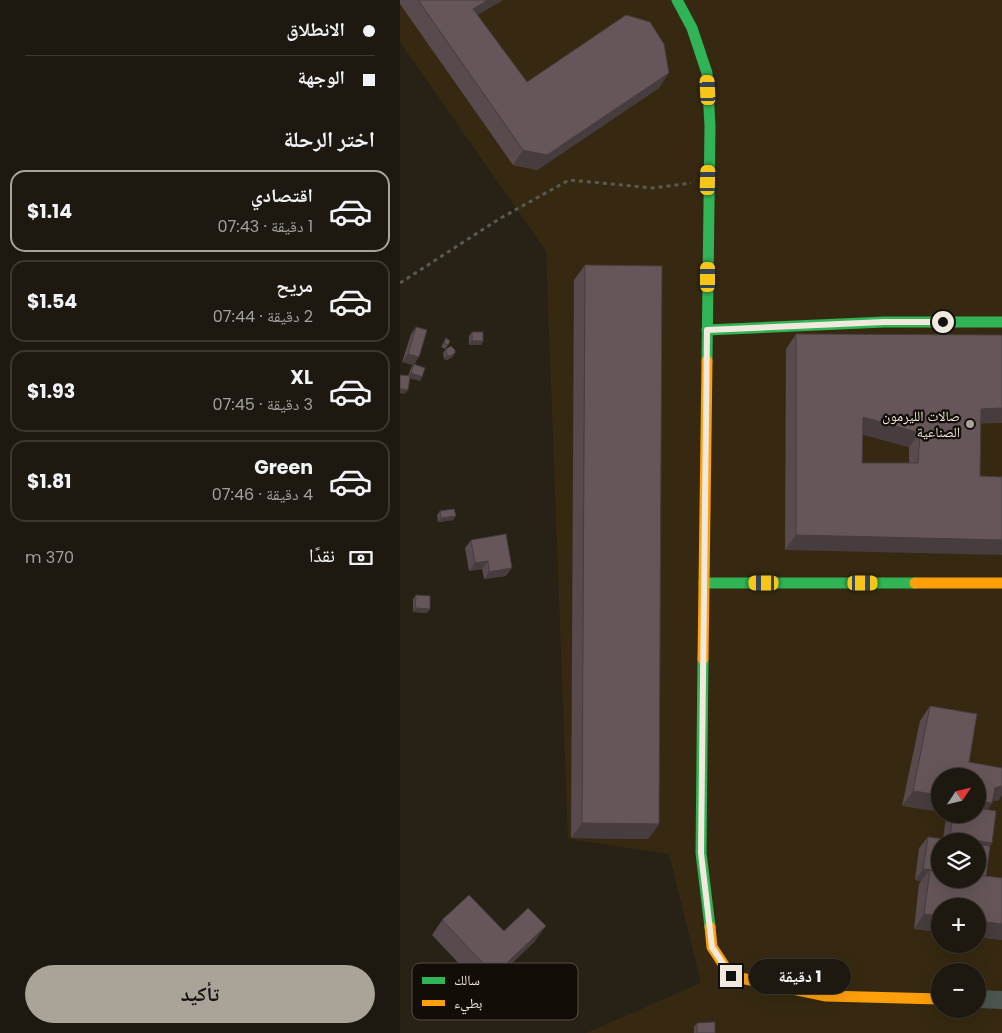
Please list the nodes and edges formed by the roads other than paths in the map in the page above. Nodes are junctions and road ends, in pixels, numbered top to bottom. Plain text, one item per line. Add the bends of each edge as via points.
1 (677, 0) edge
2 (1002, 322) edge
3 (707, 330) junction
4 (1002, 582) edge
5 (704, 583) junction
6 (931, 999) edge
7 (986, 999) edge
8 (1002, 1000) edge

1 - 3 street via 692,28 707,73 710,126
2 - 3 street via 884,322
3 - 5 street
4 - 5 street
5 - 6 street via 701,853 712,947 731,976 826,996
7 - 8 street

